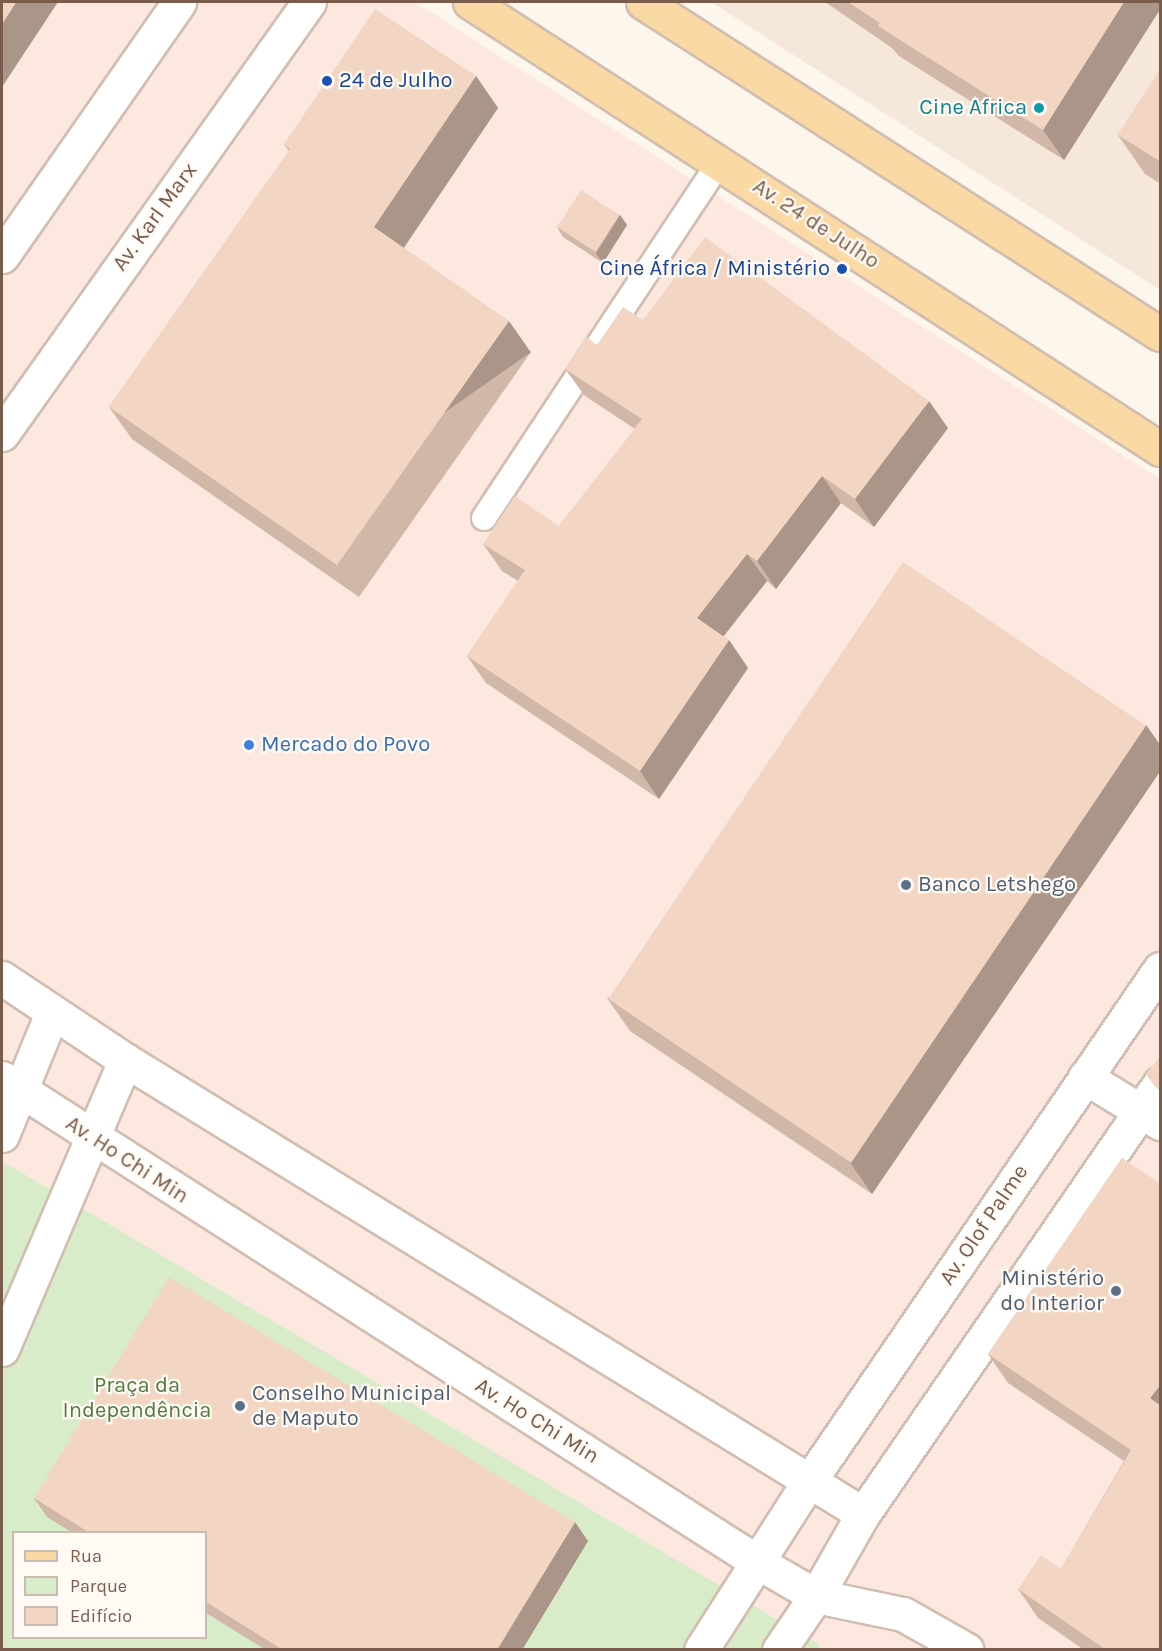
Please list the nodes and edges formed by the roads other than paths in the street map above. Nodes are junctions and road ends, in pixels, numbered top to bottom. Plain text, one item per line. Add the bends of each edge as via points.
1 (178, 2) edge
2 (309, 2) edge
3 (470, 2) edge
4 (643, 2) edge
5 (720, 161) junction
6 (2, 256) edge
7 (1161, 334) edge
8 (2, 434) edge
9 (1161, 449) edge
10 (484, 518) dead end
11 (1161, 969) edge
12 (2, 978) edge
13 (52, 1013) junction
14 (125, 1060) junction
15 (1085, 1077) junction
16 (1161, 1083) edge
17 (10, 1084) edge
18 (1151, 1117) edge
19 (2, 1135) edge
20 (91, 1138) junction
21 (2, 1348) edge
22 (808, 1483) junction
23 (863, 1514) junction
24 (759, 1563) junction
25 (816, 1596) junction
26 (701, 1650) edge
27 (779, 1650) edge
28 (967, 1650) edge

1 - 6 street
2 - 8 street, Av. Karl Marx
3 - 5 main road, Av. 24 de Julho
4 - 7 main road
5 - 9 main road, Av. 24 de Julho
5 - 10 lane
11 - 15 street, Av. Olof Palme
12 - 13 street
13 - 14 street
13 - 17 street
14 - 20 street
14 - 22 street
15 - 18 street
15 - 22 street, Av. Olof Palme
16 - 18 street
17 - 19 street
17 - 20 street, Av. Ho Chi Min
18 - 23 street
20 - 21 street
20 - 24 street, Av. Ho Chi Min
22 - 23 street
22 - 24 street, Av. Olof Palme
23 - 25 street
24 - 25 street, Av. Ho Chi Min
24 - 26 street, Av. Olof Palme
25 - 27 street
25 - 28 street, Av. Ho Chi Min via 903,1614

